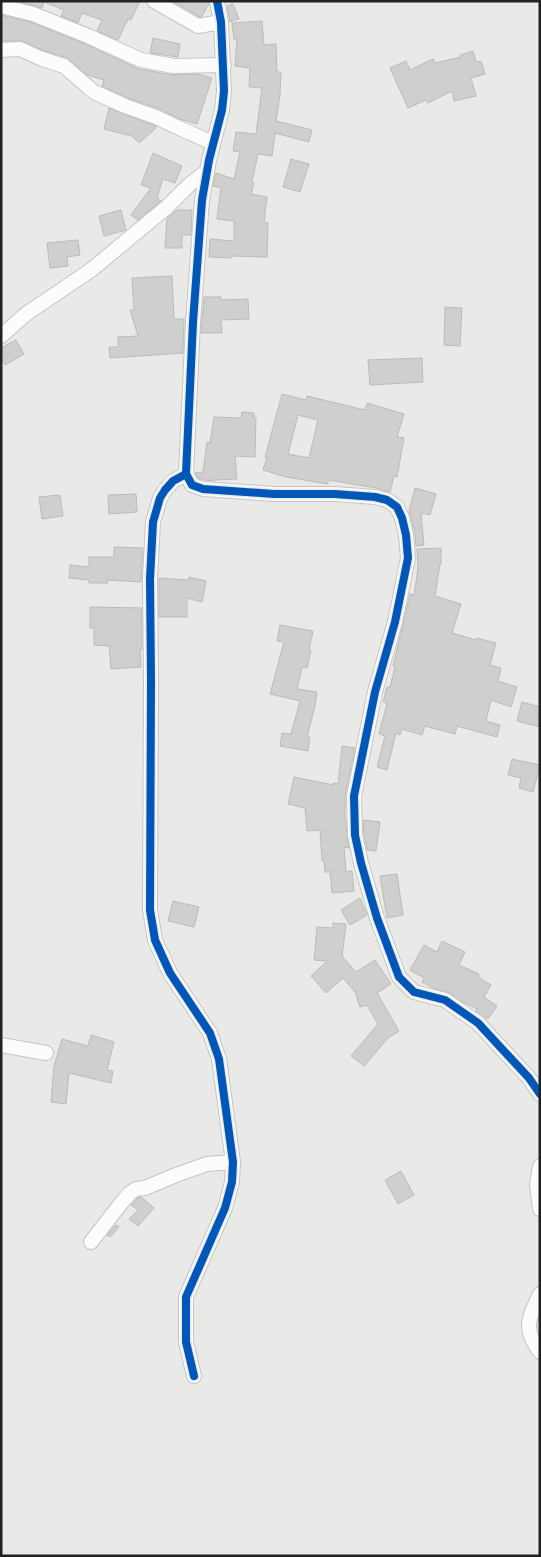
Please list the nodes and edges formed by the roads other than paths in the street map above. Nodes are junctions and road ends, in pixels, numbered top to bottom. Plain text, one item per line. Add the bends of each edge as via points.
1 (154, 1) edge
2 (217, 1) edge
3 (1, 6) edge
4 (222, 22) junction
5 (1, 50) edge
6 (224, 65) junction
7 (214, 143) junction
8 (207, 170) junction
9 (1, 336) edge
10 (186, 474) junction
11 (1, 1045) edge
12 (46, 1053) dead end
13 (540, 1094) edge
14 (233, 1162) junction
15 (540, 1166) edge
16 (540, 1208) edge
17 (92, 1242) dead end
18 (540, 1294) edge
19 (540, 1352) edge
20 (194, 1376) dead end

1 - 4 street via 198,26
2 - 4 street
3 - 6 street via 33,14 142,60 174,66
4 - 6 street
5 - 7 street via 20,48 64,66 94,92
6 - 7 street via 222,110
7 - 8 street
8 - 9 street via 91,270 26,314
8 - 10 street via 193,322
10 - 13 street via 192,485 203,489 375,497 397,507 406,535 408,558 395,622 375,692 354,796 355,836 361,863 399,977 414,992 445,1000 478,1023
10 - 14 street via 173,481 160,498 153,522 150,579 150,910 155,940 170,973 210,1033 219,1059
11 - 12 street
14 - 17 street via 207,1164 130,1192
14 - 20 street via 225,1208 186,1297 186,1342
15 - 16 street via 537,1184
18 - 19 street via 529,1324 531,1340

